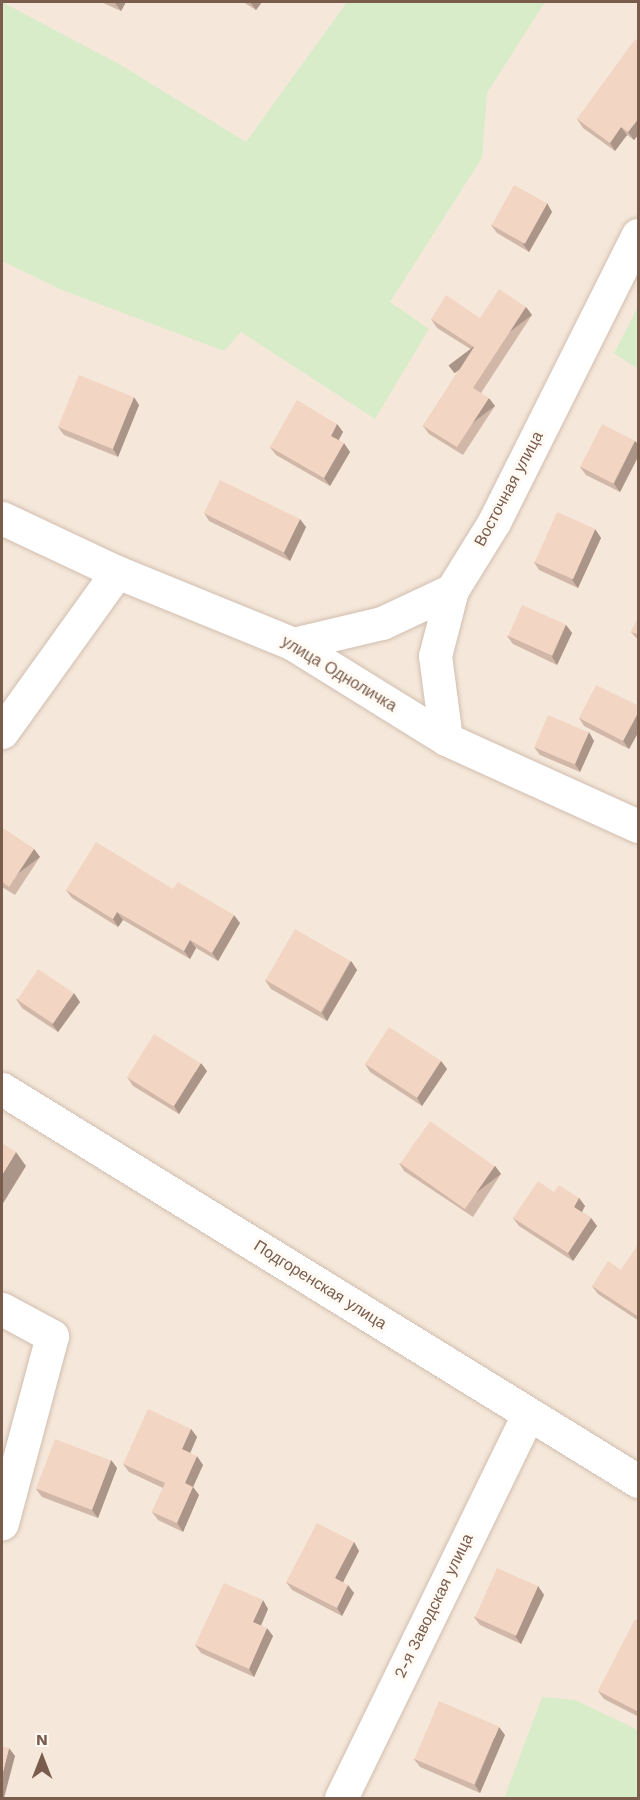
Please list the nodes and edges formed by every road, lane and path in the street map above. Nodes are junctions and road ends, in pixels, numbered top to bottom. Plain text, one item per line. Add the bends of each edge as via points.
1 (639, 235) edge
2 (2, 518) edge
3 (117, 572) junction
4 (452, 590) junction
5 (293, 644) junction
6 (2, 732) edge
7 (446, 739) junction
8 (639, 826) edge
9 (2, 1089) edge
10 (2, 1309) edge
11 (528, 1414) junction
12 (639, 1481) edge
13 (2, 1523) edge
14 (341, 1798) edge

1 - 4 street, Восточная улица via 494,522
2 - 3 street, улица Одноличка
3 - 5 street, улица Одноличка
3 - 6 street
4 - 5 street via 382,623
4 - 7 street, Восточная улица via 435,656
5 - 7 street, улица Одноличка
7 - 8 street, улица Одноличка
9 - 11 street, Подгоренская улица
10 - 13 street via 52,1336
11 - 12 street, Подгоренская улица
11 - 14 street, 2-я Заводская улица

